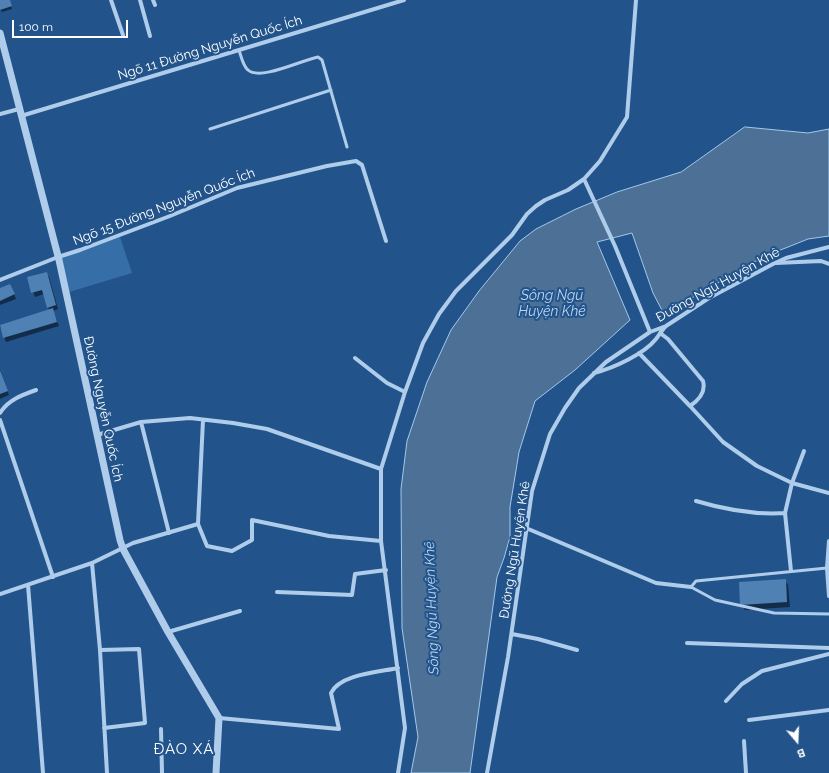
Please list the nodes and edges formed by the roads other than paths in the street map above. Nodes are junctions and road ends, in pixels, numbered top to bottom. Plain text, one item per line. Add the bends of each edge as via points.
1 (111, 0) edge
2 (140, 0) edge
3 (404, 0) edge
4 (636, 0) edge
5 (0, 33) edge
6 (123, 35) dead end
7 (150, 36) dead end
8 (239, 50) junction
9 (331, 90) junction
10 (20, 112) junction
11 (0, 114) edge
12 (210, 129) dead end
13 (347, 147) dead end
14 (584, 179) junction
15 (386, 241) dead end
16 (829, 247) edge
17 (58, 257) junction
18 (773, 264) junction
19 (829, 264) edge
20 (0, 280) edge
21 (666, 326) junction
22 (650, 332) junction
23 (660, 333) junction
24 (639, 353) junction
25 (355, 358) dead end
26 (594, 373) junction
27 (36, 390) dead end
28 (405, 392) junction
29 (690, 406) junction
30 (0, 413) edge
31 (0, 420) edge
32 (203, 420) junction
33 (141, 422) junction
34 (97, 435) junction
35 (804, 451) dead end
36 (381, 470) junction
37 (792, 483) junction
38 (829, 493) edge
39 (696, 501) dead end
40 (785, 513) junction
41 (198, 524) junction
42 (526, 528) junction
43 (169, 533) junction
44 (381, 541) junction
45 (829, 541) edge
46 (124, 549) junction
47 (92, 563) junction
48 (827, 568) junction
49 (386, 570) junction
50 (791, 571) junction
51 (53, 577) junction
52 (28, 585) junction
53 (691, 587) junction
54 (277, 592) dead end
55 (0, 594) edge
56 (829, 596) edge
57 (240, 611) dead end
58 (829, 614) edge
59 (168, 632) junction
60 (512, 634) junction
61 (687, 642) dead end
62 (829, 643) edge
63 (829, 647) edge
64 (100, 650) junction
65 (577, 650) dead end
66 (829, 654) edge
67 (398, 668) junction
68 (726, 702) dead end
69 (829, 710) edge
70 (219, 718) junction
71 (749, 720) dead end
72 (104, 728) junction
73 (160, 729) dead end
74 (744, 741) dead end
75 (43, 773) edge
76 (107, 773) edge
77 (162, 773) edge
78 (216, 773) edge
79 (398, 773) edge
80 (487, 773) edge
81 (746, 773) edge

1 - 6 street
2 - 7 street
3 - 8 street, Ngõ 11 Đường Nguyễn Quốc Ích
4 - 14 street via 627,117 600,161
5 - 10 street, Đường Nguyễn Quốc Ích
8 - 9 lane via 246,68 249,72 257,74 318,57 322,60
8 - 10 street, Ngõ 11 Đường Nguyễn Quốc Ích
9 - 12 lane
9 - 13 lane
10 - 11 street, Ngõ 11 Đường Nguyễn Quốc Ích
10 - 17 street, Đường Nguyễn Quốc Ích
14 - 22 street
14 - 28 street via 536,206 512,235 456,291 422,343
15 - 17 street, Ngõ 15 Đường Nguyễn Quốc Ích via 362,165 356,161 237,188 170,216
16 - 18 street, Đường Ngũ Huyện Khê
17 - 20 street, Ngõ 15 Đường Nguyễn Quốc Ích
17 - 34 street, Đường Nguyễn Quốc Ích
18 - 19 street via 820,261
18 - 21 street, Đường Ngũ Huyện Khê via 709,298
21 - 22 street, Đường Ngũ Huyện Khê
21 - 23 street
22 - 26 street, Đường Ngũ Huyện Khê
23 - 24 street
23 - 29 street via 703,381 702,394
24 - 26 street via 606,370
24 - 29 street
25 - 28 street via 387,383
26 - 42 street, Đường Ngũ Huyện Khê via 579,388 550,434 532,491
27 - 30 street via 4,406
28 - 36 street
29 - 37 street via 723,442 757,466
31 - 51 street
32 - 33 street via 190,418
32 - 36 street via 267,429
32 - 41 street
33 - 34 street
33 - 43 street
34 - 46 street, Đường Nguyễn Quốc Ích via 112,508
35 - 37 street
36 - 44 street
37 - 38 street
37 - 40 street
39 - 40 street via 717,508 758,514
40 - 50 street
41 - 43 street
41 - 44 street via 207,546 232,551 252,540 252,520 329,536
42 - 53 street via 656,583
42 - 60 street, Đường Ngũ Huyện Khê
43 - 46 street via 133,543
44 - 49 street
45 - 48 street
46 - 47 street
46 - 59 street, Đường Nguyễn Quốc Ích
47 - 51 street
47 - 64 street
48 - 50 lane
48 - 56 street
49 - 54 street via 354,574 352,595
49 - 67 street
50 - 53 lane via 696,581
51 - 52 street
52 - 55 street
52 - 75 street
53 - 58 lane via 714,600 774,613
57 - 59 street
59 - 70 street, Đường Nguyễn Quốc Ích
60 - 65 street
60 - 80 street, Đường Ngũ Huyện Khê
61 - 63 street
62 - 63 street
64 - 72 street
64 - 72 street via 139,649 146,723
66 - 68 street via 762,671 742,684
67 - 70 street via 356,677 337,685 331,693 339,729
67 - 79 street via 405,728
69 - 71 street
70 - 78 street
72 - 76 street
73 - 77 street
74 - 81 street

